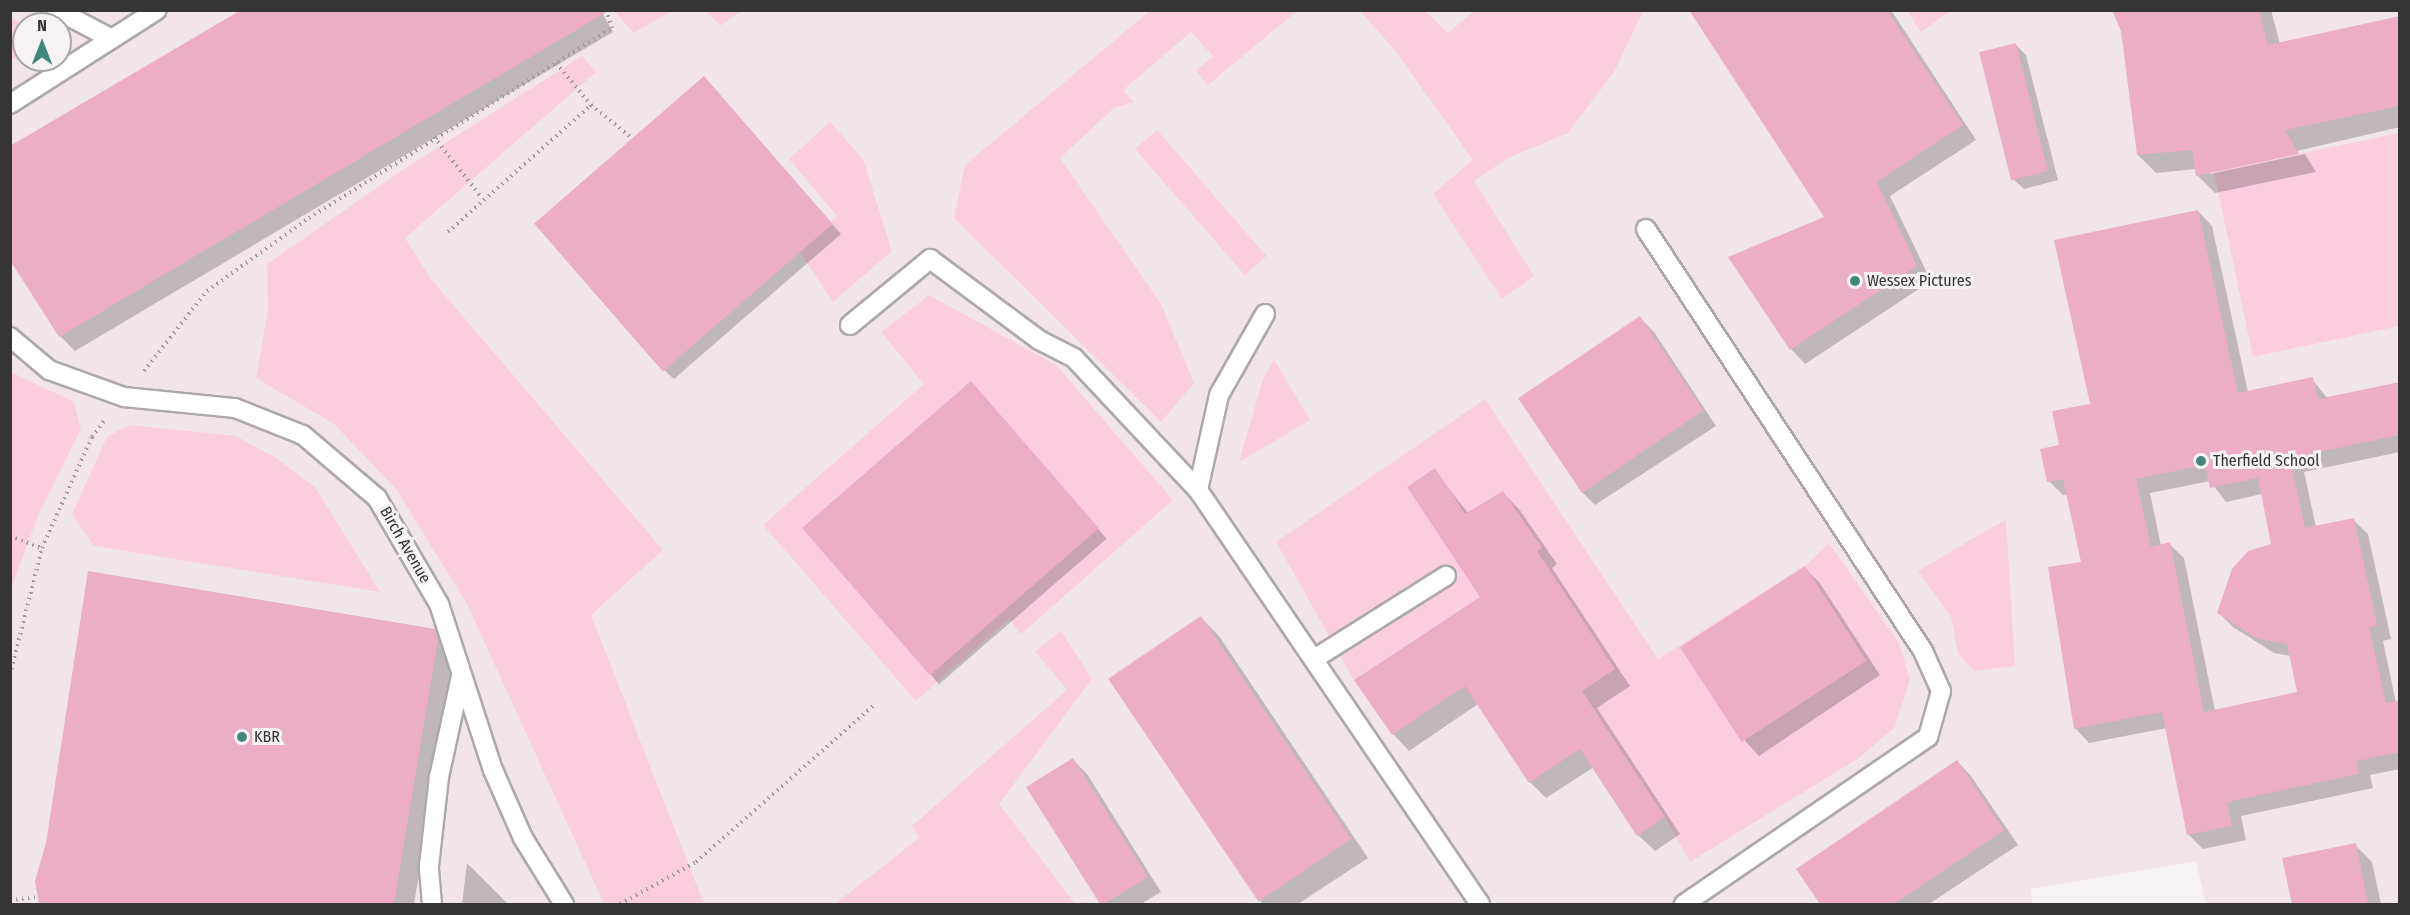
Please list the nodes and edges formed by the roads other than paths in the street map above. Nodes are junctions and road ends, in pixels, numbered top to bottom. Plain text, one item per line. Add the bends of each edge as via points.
1 (57, 10) edge
2 (158, 10) edge
3 (112, 39) junction
4 (10, 104) edge
5 (1646, 229) dead end
6 (1265, 314) dead end
7 (850, 325) dead end
8 (10, 337) edge
9 (1198, 490) junction
10 (1446, 576) dead end
11 (1314, 659) junction
12 (461, 676) junction
13 (432, 904) edge
14 (564, 904) edge
15 (1480, 904) edge
16 (1684, 904) edge

1 - 3 lane
2 - 3 lane
3 - 4 lane
5 - 16 lane via 1923,651 1941,691 1928,736
6 - 9 lane via 1219,395
7 - 9 lane via 930,260 1039,340 1074,358
8 - 12 lane, Birch Avenue via 49,370 124,397 235,408 303,435 377,498 439,604
9 - 11 lane
10 - 11 lane
11 - 15 lane
12 - 13 lane via 439,777 429,866
12 - 14 lane, Birch Avenue via 493,770 523,838

